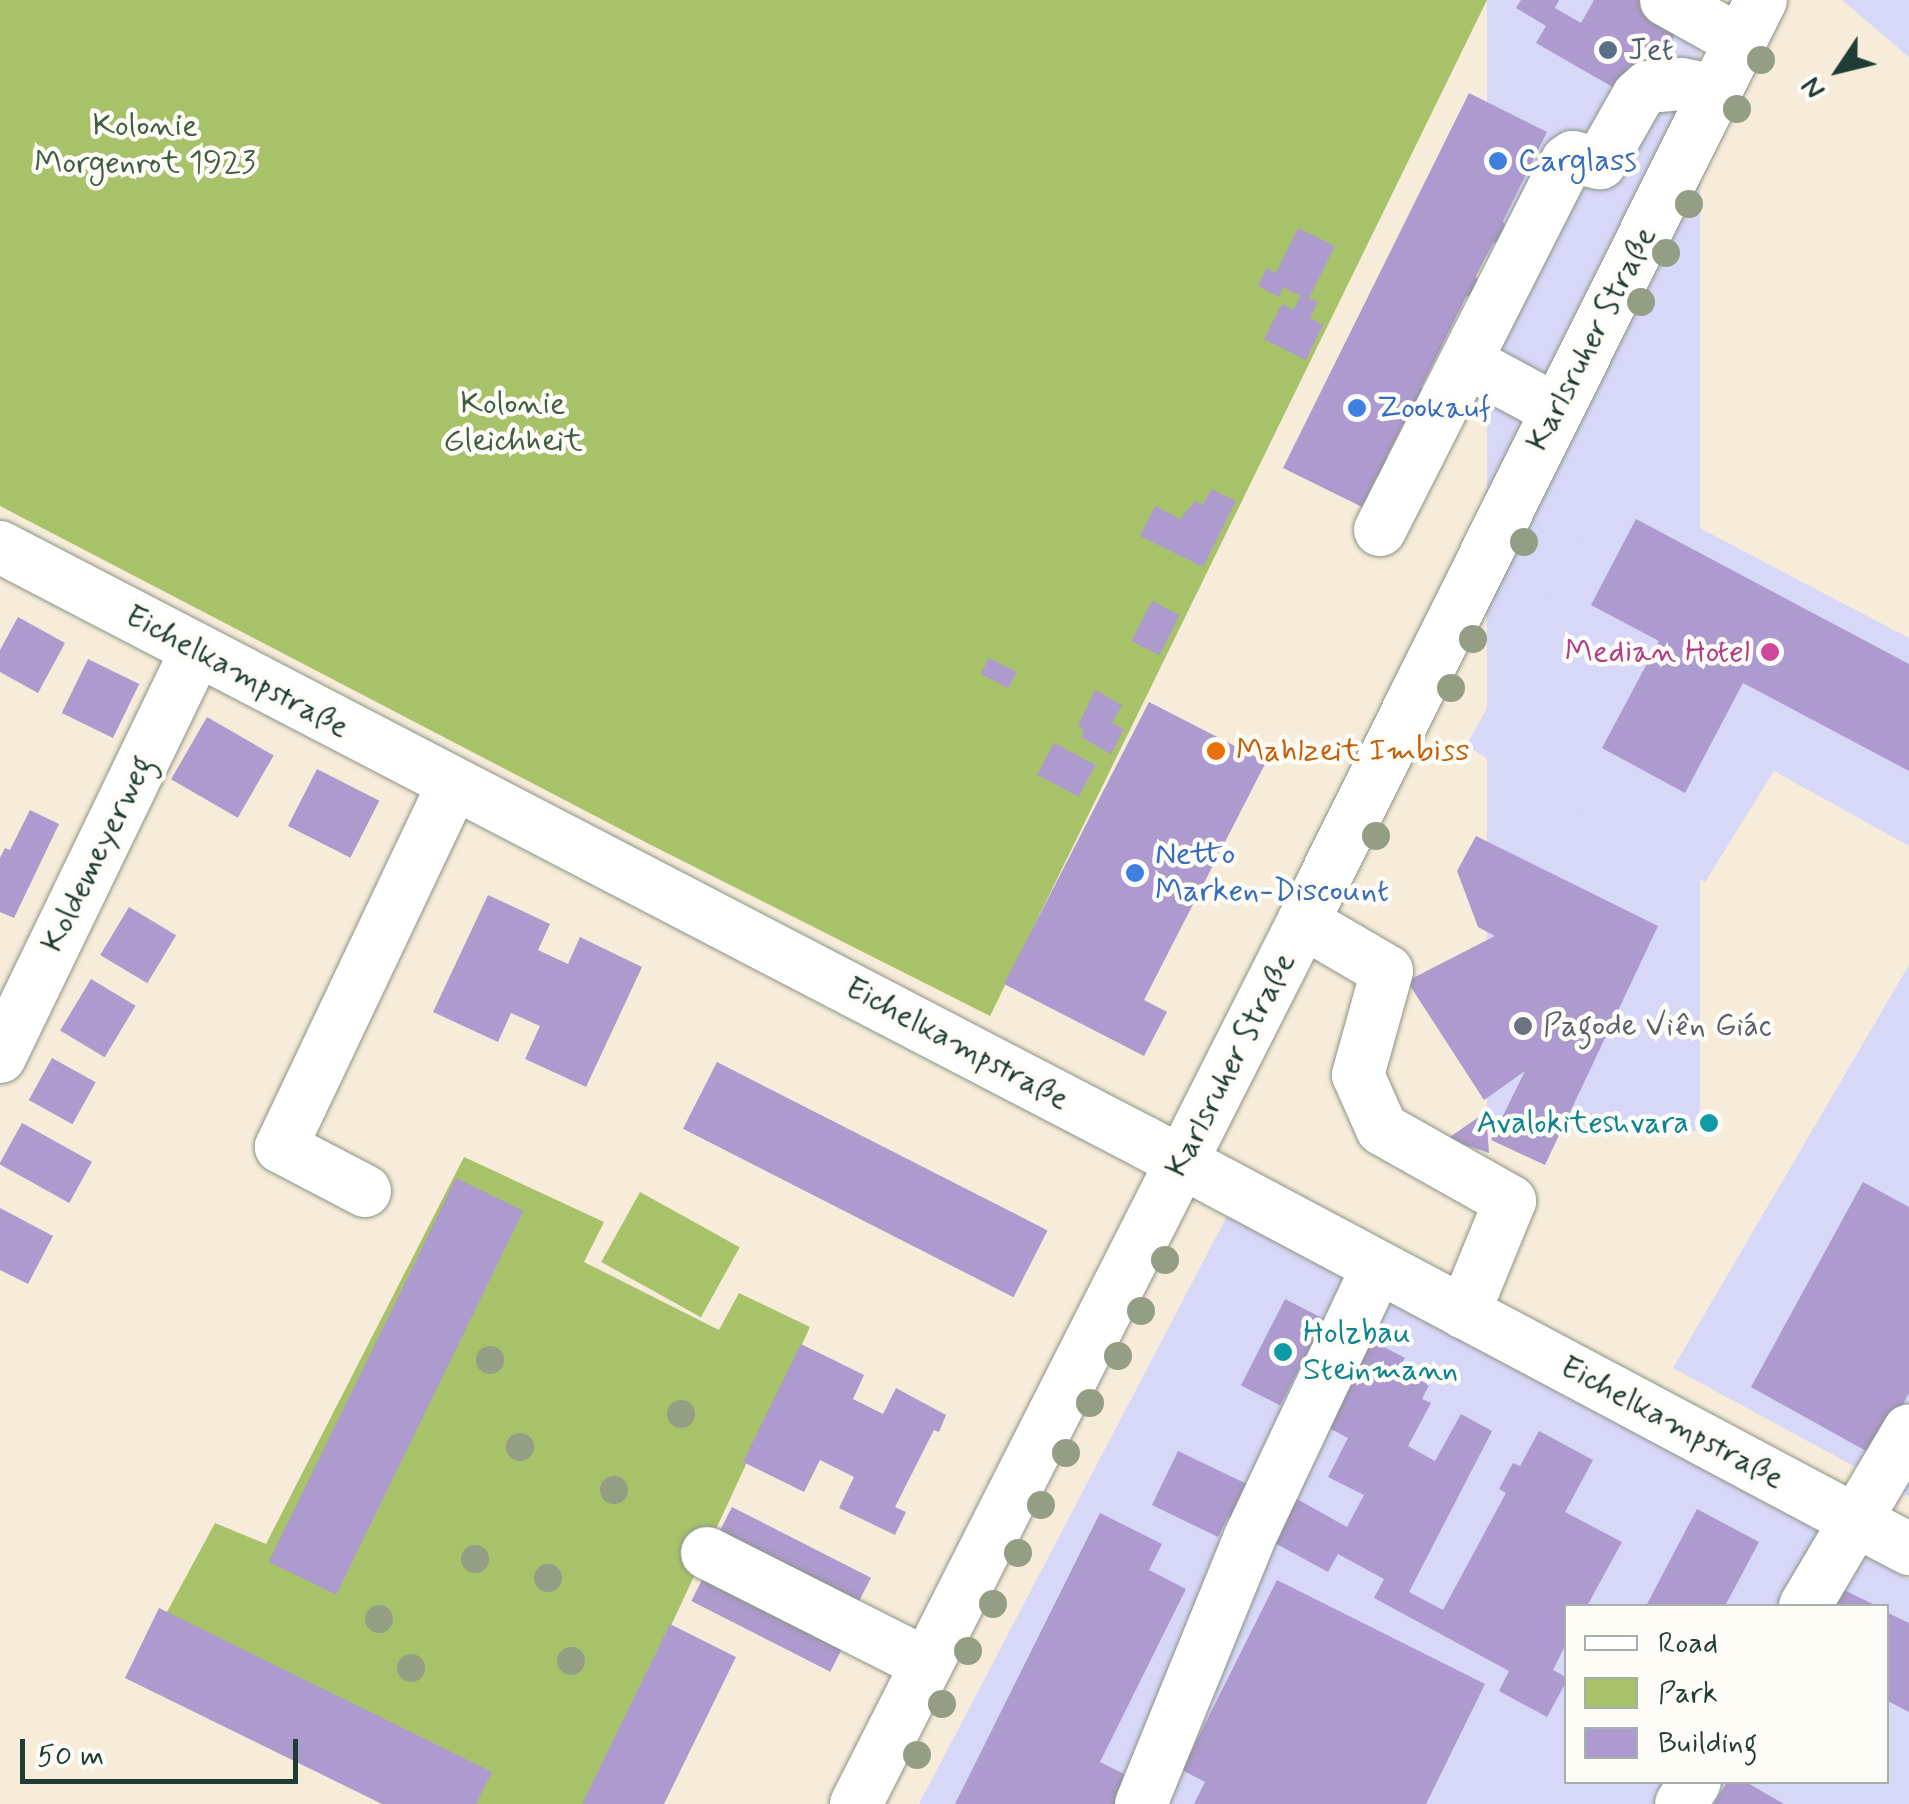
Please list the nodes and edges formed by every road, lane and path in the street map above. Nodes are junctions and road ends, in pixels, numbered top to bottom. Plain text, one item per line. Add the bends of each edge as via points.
1 (1666, 0) edge
2 (1751, 21) edge
3 (1716, 91) junction
4 (1467, 362) junction
5 (1556, 410) junction
6 (1380, 530) dead end
7 (0, 548) edge
8 (196, 652) junction
9 (453, 784) junction
10 (1303, 922) junction
11 (0, 1057) edge
12 (1182, 1162) junction
13 (365, 1191) dead end
14 (1377, 1268) junction
15 (1464, 1313) junction
16 (1909, 1430) edge
17 (1858, 1521) junction
18 (1909, 1548) edge
19 (707, 1554) dead end
20 (1805, 1604) edge
21 (927, 1664) junction
22 (856, 1804) edge
23 (1141, 1804) edge

1 - 2 street
2 - 3 street, Karlsruher Straße
3 - 4 street via 1648,87 1600,163 1566,161
3 - 5 street, Karlsruher Straße
4 - 5 street
4 - 6 street
5 - 10 street, Karlsruher Straße
7 - 8 street, Eichelkampstraße
8 - 9 street, Eichelkampstraße
8 - 11 street, Koldemeyerweg
9 - 12 street, Eichelkampstraße
9 - 13 street via 281,1147
10 - 12 street, Karlsruher Straße
10 - 15 street via 1388,971 1358,1075 1382,1129 1510,1201
12 - 14 street, Eichelkampstraße
12 - 21 street, Karlsruher Straße
14 - 15 street, Eichelkampstraße
14 - 23 street via 1249,1539
15 - 17 street, Eichelkampstraße
16 - 17 street
17 - 18 street, Eichelkampstraße
17 - 20 street
19 - 21 street
21 - 22 street, Karlsruher Straße

